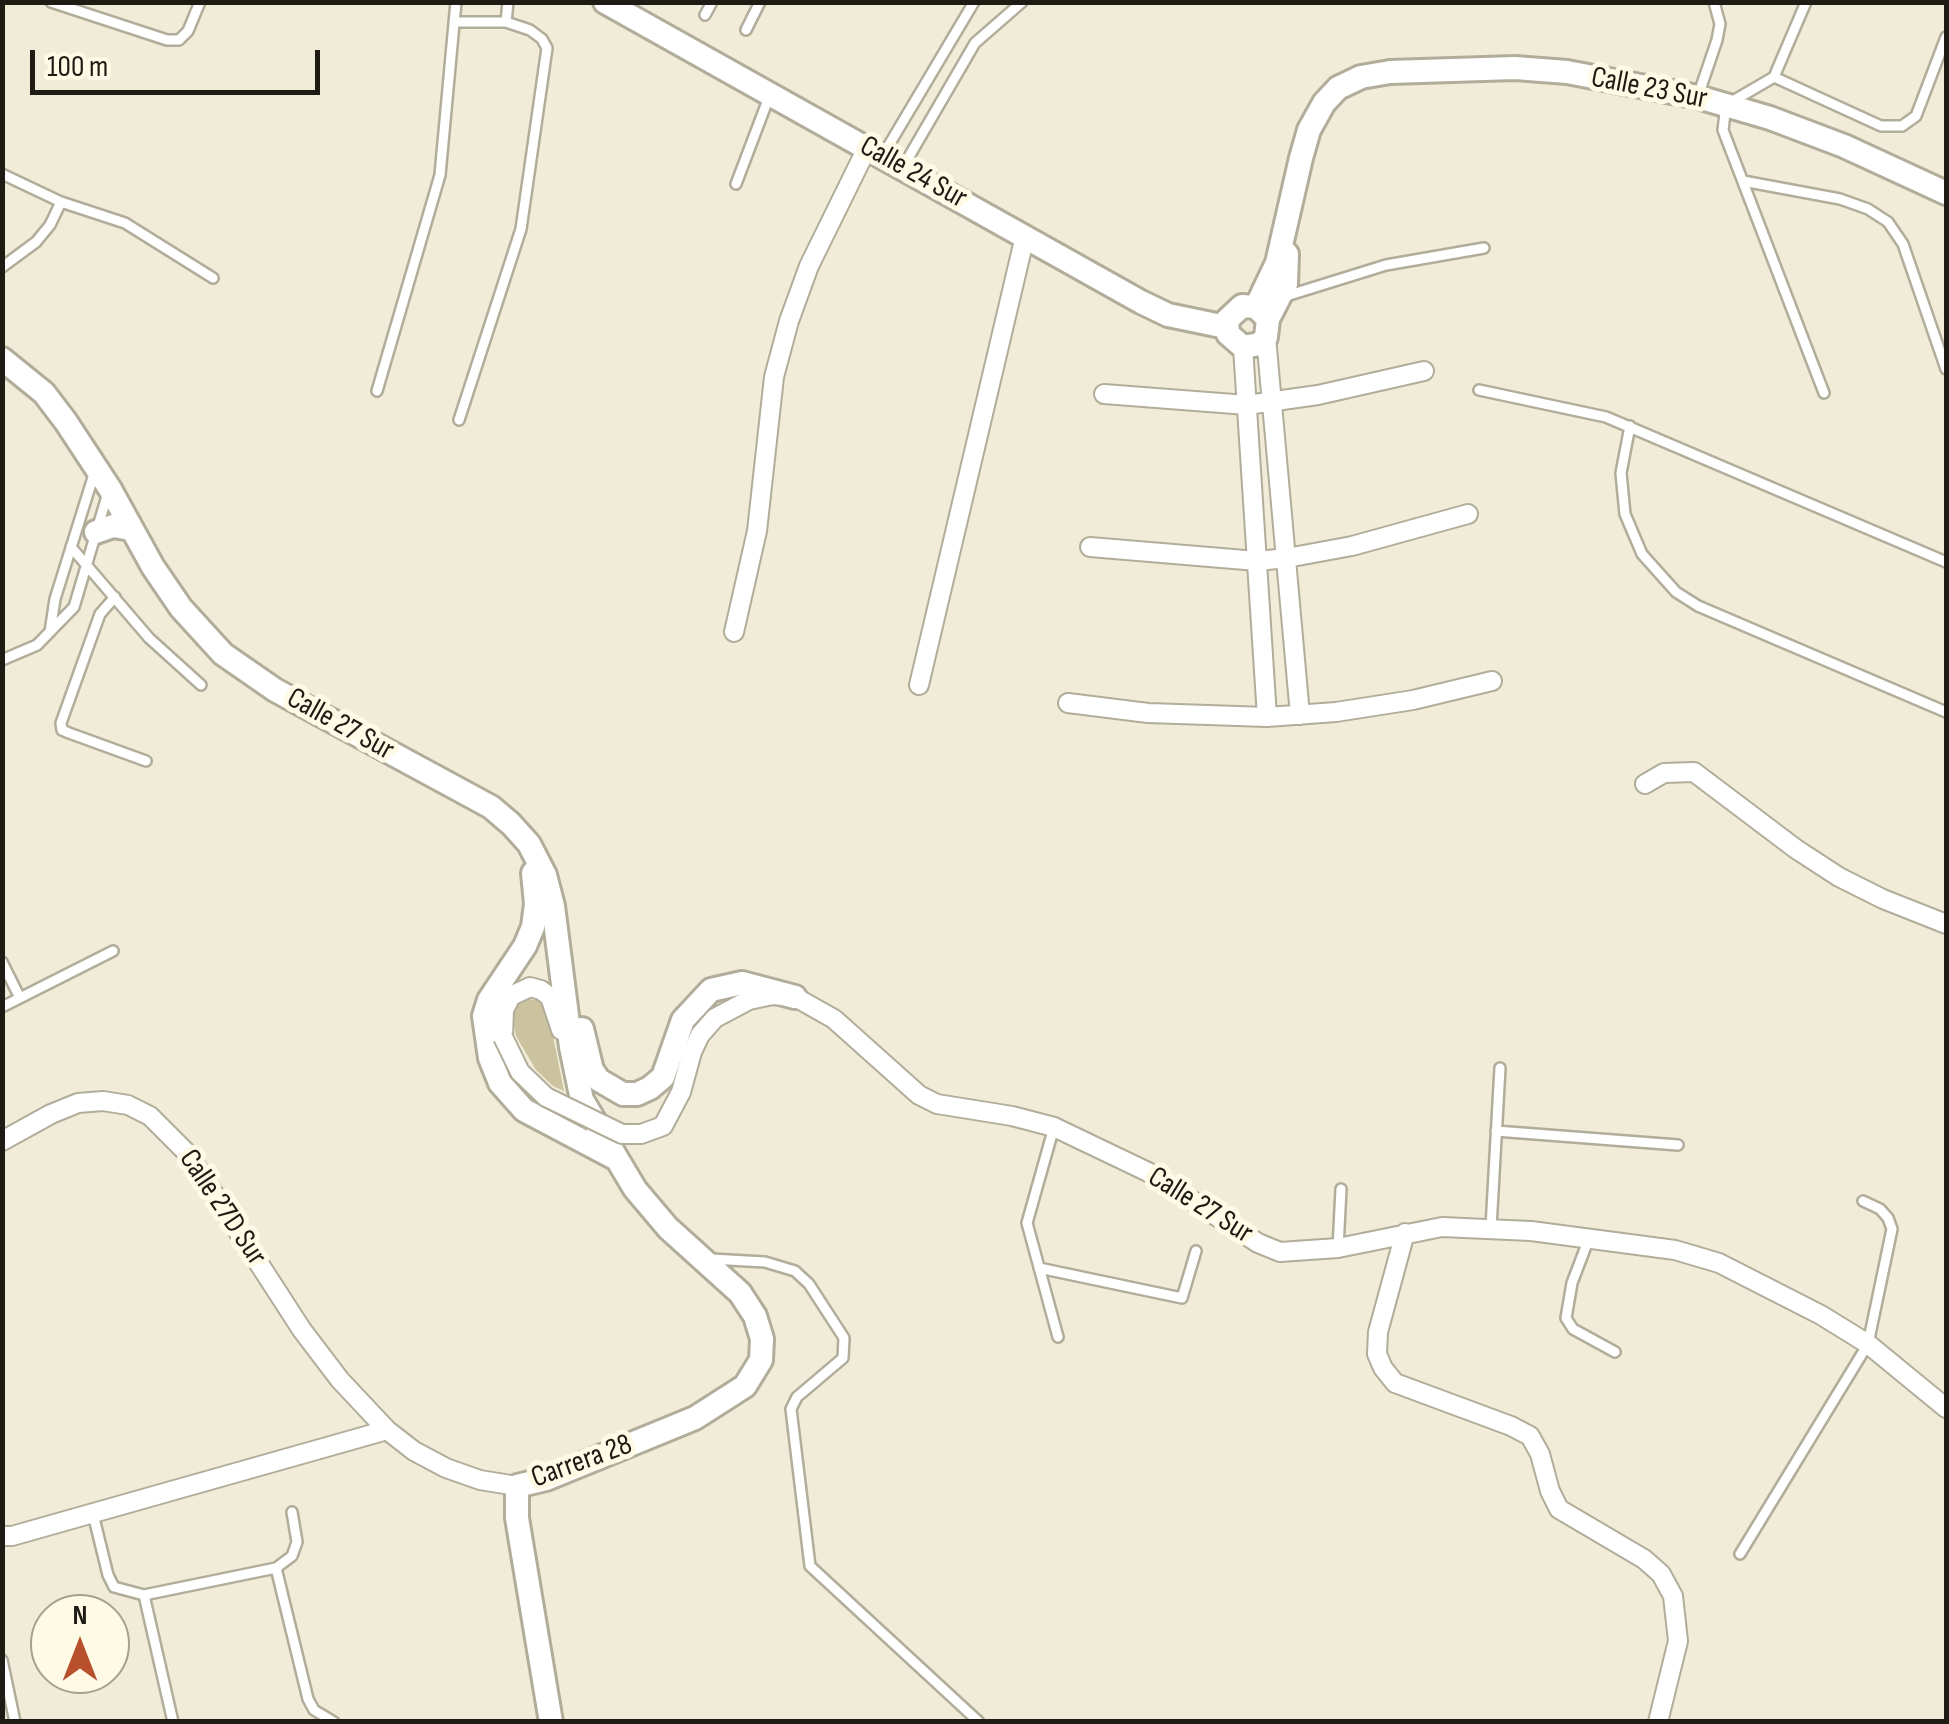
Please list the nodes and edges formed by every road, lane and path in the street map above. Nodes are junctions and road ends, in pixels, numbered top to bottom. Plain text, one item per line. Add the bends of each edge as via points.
1 (52, 2) edge
2 (200, 2) edge
3 (456, 2) edge
4 (508, 2) edge
5 (606, 2) edge
6 (712, 2) edge
7 (760, 2) edge
8 (974, 2) edge
9 (1022, 2) edge
10 (1714, 2) edge
11 (1806, 2) edge
12 (705, 15) dead end
13 (454, 22) junction
14 (506, 22) junction
15 (746, 30) dead end
16 (1946, 37) edge
17 (1774, 77) junction
18 (770, 94) junction
19 (1698, 98) junction
20 (1726, 104) junction
21 (874, 152) junction
22 (903, 167) junction
23 (2, 174) edge
24 (1743, 182) junction
25 (736, 184) dead end
26 (1946, 193) edge
27 (62, 202) junction
28 (1025, 236) junction
29 (1285, 241) junction
30 (1484, 248) dead end
31 (2, 268) edge
32 (214, 278) dead end
33 (1281, 298) junction
34 (1263, 321) junction
35 (1226, 327) junction
36 (1243, 347) junction
37 (2, 359) edge
38 (1946, 368) edge
39 (1424, 372) dead end
40 (1479, 390) dead end
41 (377, 391) dead end
42 (1824, 393) dead end
43 (1104, 394) dead end
44 (1274, 401) junction
45 (1247, 405) junction
46 (459, 420) dead end
47 (1630, 426) junction
48 (96, 466) junction
49 (110, 489) junction
50 (1468, 514) dead end
51 (131, 529) junction
52 (96, 532) junction
53 (72, 547) junction
54 (1090, 547) dead end
55 (1287, 558) junction
56 (1257, 561) junction
57 (87, 562) junction
58 (1946, 562) edge
59 (115, 597) junction
60 (734, 632) dead end
61 (50, 633) junction
62 (2, 660) edge
63 (1492, 681) dead end
64 (200, 685) dead end
65 (918, 685) dead end
66 (1068, 703) dead end
67 (1946, 712) edge
68 (1300, 715) junction
69 (1267, 717) junction
70 (146, 761) dead end
71 (1645, 784) dead end
72 (519, 832) junction
73 (553, 906) junction
74 (1946, 924) edge
75 (113, 951) dead end
76 (2, 962) edge
77 (511, 967) junction
78 (563, 988) junction
79 (493, 993) junction
80 (796, 997) junction
81 (20, 998) junction
82 (2, 1007) edge
83 (503, 1036) junction
84 (1500, 1068) dead end
85 (576, 1078) junction
86 (1054, 1127) junction
87 (1496, 1131) junction
88 (2, 1141) edge
89 (1678, 1146) dead end
90 (616, 1160) junction
91 (635, 1189) joint
92 (1342, 1189) dead end
93 (1863, 1201) dead end
94 (1491, 1228) junction
95 (1405, 1233) junction
96 (1588, 1240) junction
97 (1338, 1248) junction
98 (1196, 1252) dead end
99 (705, 1260) junction
100 (1040, 1268) junction
101 (1058, 1337) dead end
102 (1868, 1344) junction
103 (1615, 1352) dead end
104 (1946, 1408) edge
105 (387, 1430) junction
106 (517, 1486) junction
107 (292, 1512) dead end
108 (93, 1513) junction
109 (2, 1536) edge
110 (1740, 1554) dead end
111 (276, 1568) junction
112 (144, 1595) junction
113 (2, 1660) edge
114 (977, 1719) edge
115 (16, 1722) edge
116 (173, 1722) edge
117 (334, 1722) edge
118 (551, 1722) edge
119 (988, 1722) edge
120 (1658, 1722) edge

1 - 2 lane via 179,40
3 - 13 lane
4 - 14 lane
5 - 18 street, Calle 24 Sur
6 - 12 lane
7 - 15 lane
8 - 21 lane
9 - 22 lane via 975,43
10 - 19 lane via 1720,24
11 - 17 lane
13 - 14 lane
13 - 41 lane via 440,175
14 - 46 lane via 530,30 546,48 521,229
16 - 17 lane via 1916,116 1902,126 1882,126
17 - 20 lane
18 - 21 street, Calle 24 Sur
18 - 25 lane
19 - 20 street, Calle 23 Sur
19 - 29 street, Calle 23 Sur via 1515,68 1361,77 1338,88 1310,130
20 - 24 lane via 1723,130
20 - 26 street, Calle 23 Sur via 1844,146
21 - 22 street, Calle 24 Sur
21 - 60 street via 809,266 789,321 774,378 757,531
22 - 28 street, Calle 24 Sur
23 - 27 lane
24 - 38 lane via 1840,199 1888,222 1903,244
24 - 42 lane
27 - 31 lane via 36,242
27 - 32 lane via 124,223
28 - 35 street, Calle 24 Sur via 1168,315
28 - 65 street
29 - 33 street via 1288,270
29 - 34 street
30 - 33 lane via 1386,265
33 - 34 street
34 - 35 street via 1236,309
34 - 36 street via 1260,344
34 - 44 street
35 - 36 street
36 - 45 street
37 - 48 street, Calle 27 Sur via 44,393
39 - 44 street
40 - 47 lane
43 - 45 street
44 - 45 street
44 - 55 street
45 - 56 street
47 - 58 lane
47 - 67 lane via 1621,473 1624,514 1642,554 1676,592
48 - 49 street, Calle 27 Sur
48 - 53 lane
49 - 51 street, Calle 27 Sur
49 - 52 lane
50 - 55 street
51 - 52 street
51 - 72 street, Calle 27 Sur via 181,608 242,669 491,808
52 - 57 lane
53 - 57 lane
53 - 61 lane
54 - 56 street
55 - 56 street
55 - 68 street
56 - 69 street
57 - 59 lane
57 - 61 lane via 74,607
59 - 64 lane
59 - 70 lane via 100,614 62,730
61 - 62 lane via 27,652
63 - 68 street
66 - 69 street
68 - 69 street
71 - 74 street via 1664,772 1694,772 1839,877
72 - 73 street, Calle 27 Sur via 545,875
72 - 77 street via 532,862 536,904 533,927
73 - 78 street, Calle 27 Sur
73 - 80 street via 592,1070 610,1089 637,1094 663,1076 683,1020 711,990 742,983
75 - 81 lane
76 - 81 lane
77 - 78 street via 542,962
77 - 79 street
78 - 85 street, Calle 27 Sur
79 - 83 street
79 - 90 street via 484,1032 500,1083 524,1110
80 - 83 street, bridge via 749,1000 715,1018 700,1035 663,1126 641,1134 622,1134 546,1097 520,1072
80 - 86 street, Calle 27 Sur via 834,1018 919,1096
81 - 82 lane
83 - 85 street via 511,996 530,987 541,990 550,997
84 - 87 lane
85 - 90 street, Calle 27 Sur via 587,1112
86 - 97 street, Calle 27 Sur via 1148,1172 1258,1244 1280,1252
86 - 100 lane via 1027,1223
87 - 89 lane
87 - 94 lane
88 - 105 street, Calle 27D Sur via 78,1104 128,1105 150,1116 188,1154 302,1330
90 - 91 street, Calle 27 Sur
91 - 99 street, Carrera 28
92 - 97 lane
93 - 102 lane via 1880,1209 1892,1229
94 - 95 street, Calle 27 Sur
94 - 96 street, Calle 27 Sur
95 - 97 street, Calle 27 Sur
95 - 120 street via 1378,1332 1384,1368 1395,1384 1530,1436 1559,1509 1661,1574 1673,1596 1678,1641
96 - 102 street, Calle 27 Sur via 1675,1250 1719,1263
96 - 103 lane via 1566,1318 1573,1329
98 - 100 lane via 1182,1298
99 - 106 street, Carrera 28 via 755,1316 762,1360 745,1386 695,1418
99 - 114 lane via 765,1262 796,1271 844,1338 842,1358 791,1409 810,1566
100 - 101 lane
102 - 104 street, Calle 27 Sur
102 - 110 lane
105 - 106 street, Carrera 28 via 446,1468
105 - 108 street
106 - 118 street
107 - 111 lane via 298,1542
108 - 109 street
108 - 112 lane via 114,1586
111 - 112 lane
111 - 117 lane via 308,1699
112 - 116 lane
113 - 115 lane
114 - 119 lane

